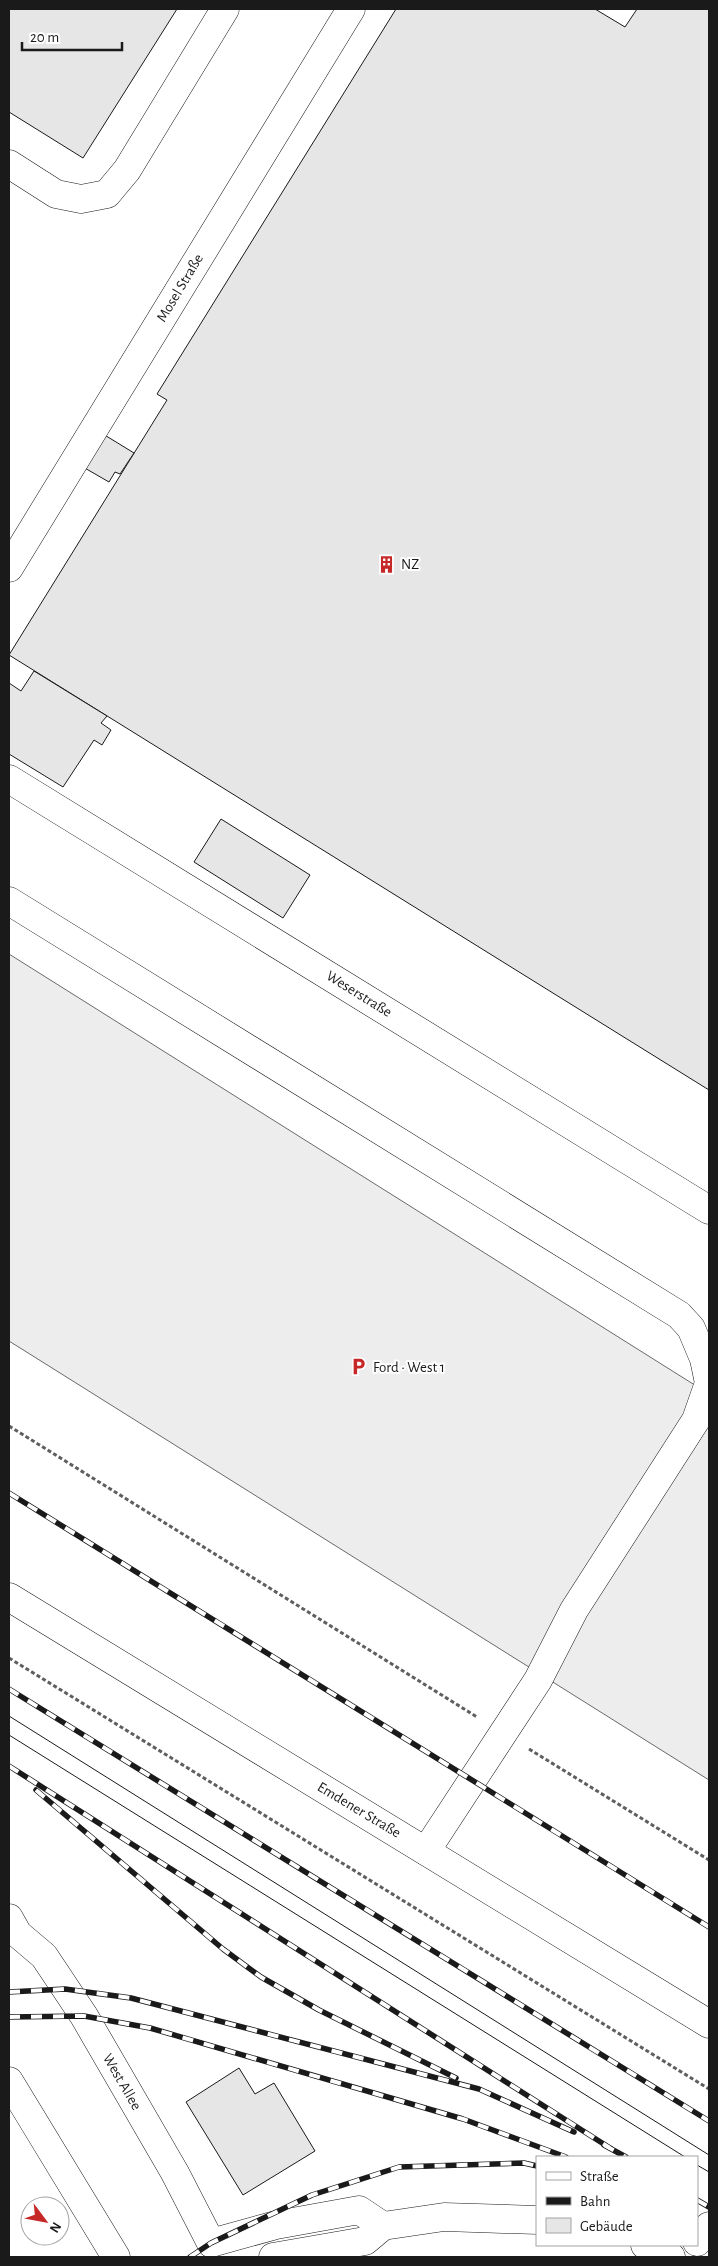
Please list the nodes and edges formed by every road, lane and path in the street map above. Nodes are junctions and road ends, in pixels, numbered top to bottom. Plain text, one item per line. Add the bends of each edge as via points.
1 (225, 9) edge
2 (351, 9) edge
3 (9, 164) edge
4 (9, 568) edge
5 (9, 779) edge
6 (9, 901) edge
7 (709, 1210) edge
8 (9, 1426) edge
9 (9, 1596) edge
10 (9, 1658) edge
11 (503, 1733) junction
12 (426, 1851) junction
13 (709, 1860) edge
14 (12, 1928) edge
15 (709, 2024) edge
16 (9, 2081) edge
17 (709, 2089) edge
18 (536, 2220) edge
19 (383, 2226) junction
20 (709, 2226) edge
21 (698, 2240) edge
22 (647, 2246) edge
23 (694, 2246) edge
24 (208, 2250) edge
25 (287, 2256) edge
26 (116, 2257) edge
27 (670, 2257) edge
28 (685, 2257) edge

1 - 3 street via 127,170 107,194 81,200 56,194
2 - 4 street, Mosel Straße
5 - 7 street, Weserstraße
6 - 11 street via 679,1315 692,1328 709,1383 696,1420 574,1610 538,1680
8 - 11 path
9 - 12 street, Emdener Straße
10 - 17 path
11 - 12 street
11 - 13 path
12 - 15 street, Emdener Straße
14 - 24 street, West Allee via 44,1956 84,2016 175,2173
16 - 26 street
18 - 19 street via 444,2217
19 - 24 street via 359,2210 276,2225
19 - 25 street via 366,2241
20 - 21 street
22 - 27 street
23 - 28 street

